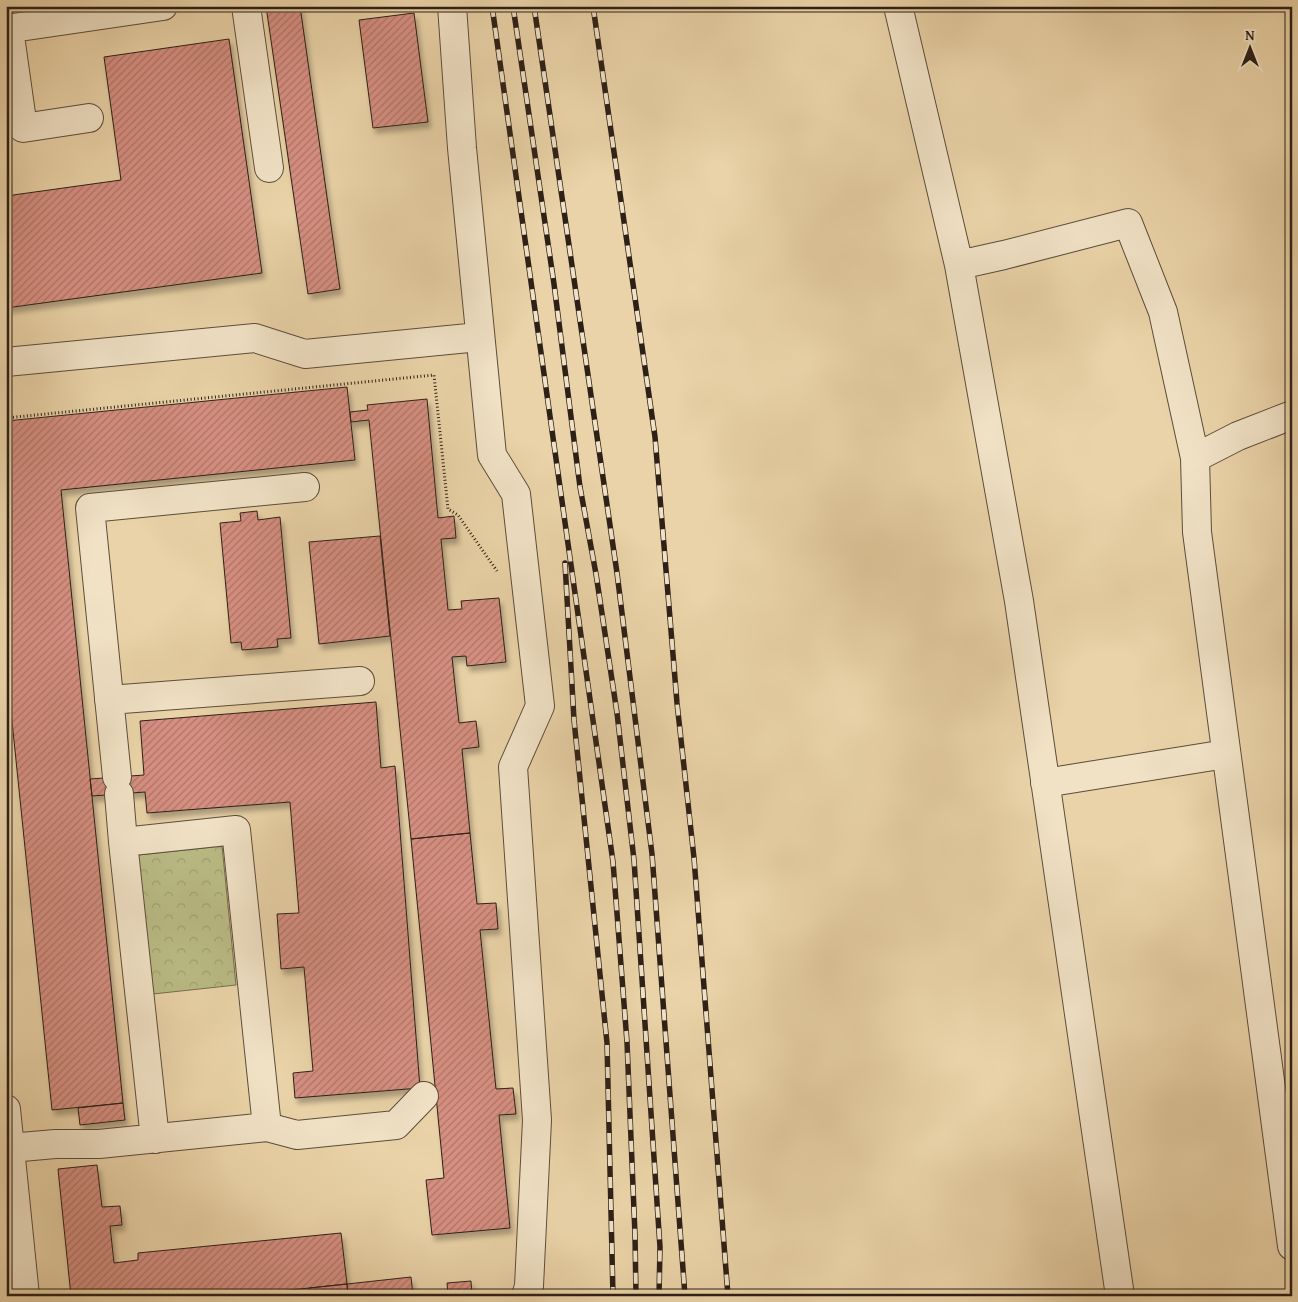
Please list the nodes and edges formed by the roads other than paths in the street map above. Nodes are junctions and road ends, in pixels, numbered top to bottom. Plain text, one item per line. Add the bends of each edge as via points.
1 (163, 6) edge
2 (246, 6) edge
3 (452, 6) edge
4 (898, 6) edge
5 (7, 29) edge
6 (89, 118) dead end
7 (269, 168) dead end
8 (959, 265) junction
9 (479, 337) junction
10 (6, 362) edge
11 (1292, 415) edge
12 (1195, 458) junction
13 (305, 487) dead end
14 (360, 681) dead end
15 (109, 700) junction
16 (1226, 754) junction
17 (1045, 783) junction
18 (124, 842) junction
19 (424, 1096) dead end
20 (6, 1109) edge
21 (268, 1127) junction
22 (155, 1138) junction
23 (10, 1148) junction
24 (1292, 1246) edge
25 (24, 1296) edge
26 (526, 1296) edge
27 (1120, 1296) edge

1 - 5 street
2 - 7 street
3 - 9 street
4 - 8 street
5 - 6 street via 23,128
8 - 12 street via 1128,223 1163,312
8 - 17 street via 1018,600
9 - 10 street via 305,354 255,338
9 - 26 street via 492,455 516,494 540,706 513,767 537,1120
11 - 12 street via 1238,436
12 - 16 street via 1197,532
13 - 15 street via 90,508
14 - 15 street
15 - 18 street
16 - 17 street
16 - 24 street
17 - 27 street
18 - 21 street via 236,830
18 - 22 street
19 - 21 street via 396,1125 297,1135
20 - 23 street
21 - 22 street
22 - 23 street
23 - 25 street

